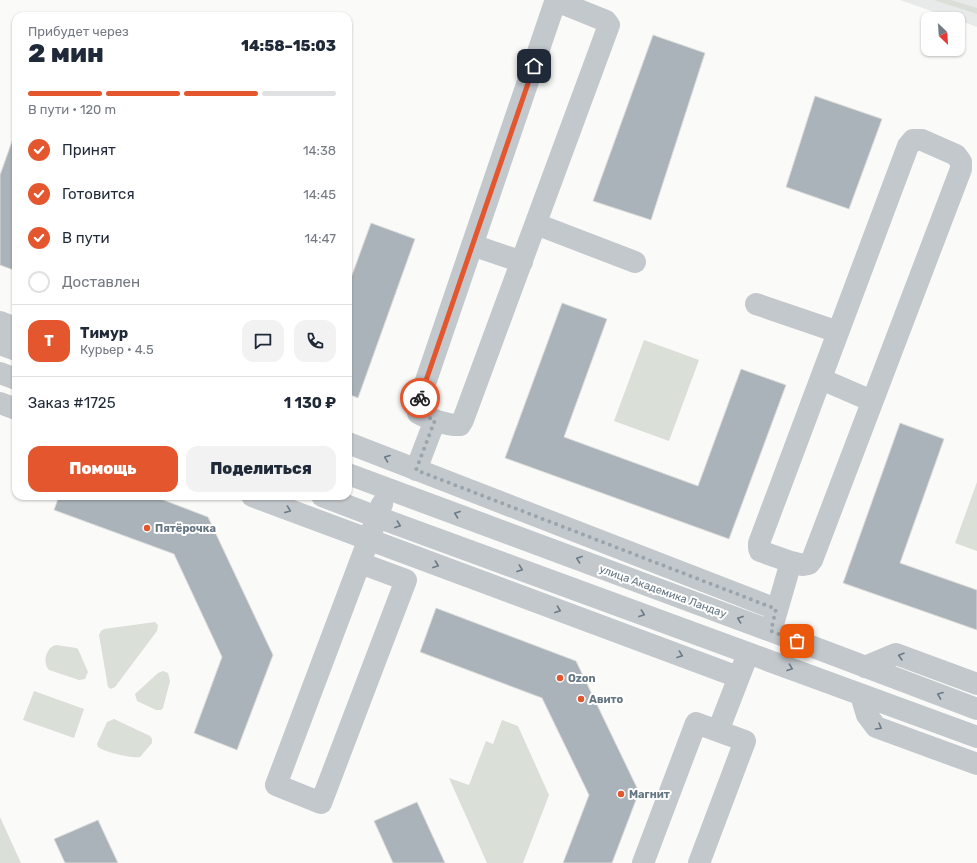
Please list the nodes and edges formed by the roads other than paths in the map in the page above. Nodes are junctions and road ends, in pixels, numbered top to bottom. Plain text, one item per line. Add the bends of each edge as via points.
1 (536, 224) junction
2 (472, 245) junction
3 (522, 262) junction
4 (635, 262) dead end
5 (756, 304) dead end
6 (0, 322) edge
7 (12, 326) edge
8 (838, 332) junction
9 (0, 344) edge
10 (12, 348) edge
11 (0, 373) edge
12 (12, 378) edge
13 (821, 379) junction
14 (872, 401) junction
15 (0, 403) edge
16 (12, 407) edge
17 (435, 420) junction
18 (352, 445) edge
19 (416, 470) junction
20 (352, 476) edge
21 (388, 489) junction
22 (263, 500) edge
23 (332, 500) edge
24 (377, 517) junction
25 (368, 540) junction
26 (791, 562) junction
27 (360, 563) junction
28 (776, 609) junction
29 (771, 631) junction
30 (749, 652) junction
31 (865, 667) junction
32 (738, 677) junction
33 (977, 684) edge
34 (861, 694) junction
35 (977, 709) edge
36 (718, 731) junction
37 (977, 737) edge
38 (977, 764) edge
39 (643, 863) edge
40 (699, 863) edge

1 - 2 street via 609,26 606,21 559,2 554,5
1 - 3 street
1 - 4 street
2 - 3 street
2 - 17 street via 417,407 418,413
3 - 17 street via 463,420 460,425 455,426
5 - 8 street
6 - 7 street
8 - 13 street
8 - 14 street via 908,146 913,140 922,140 956,155 961,162 961,169
9 - 10 street
11 - 12 street
13 - 14 street
13 - 26 street via 759,543 760,551
14 - 26 street via 812,560 809,564 803,565
15 - 16 street
17 - 19 street
19 -> 18 street
19 - 28 street
20 - 21 street, улица Академика Ландау
21 - 24 street
29 -> 21 street, улица Академика Ландау
22 -> 25 street
23 - 24 street
24 - 25 street
24 -> 30 street
25 - 27 street
25 -> 32 street
26 - 28 street
27 - 27 street via 406,580 321,803 276,785
28 - 29 street
29 - 31 street, улица Академика Ландау
30 - 32 street
30 -> 34 street
33 -> 31 street via 896,654
35 -> 31 street, улица Академика Ландау
32 - 36 street
34 - 37 street
34 -> 38 street via 867,715 876,727
36 - 39 street via 696,723
36 - 40 street via 745,742

